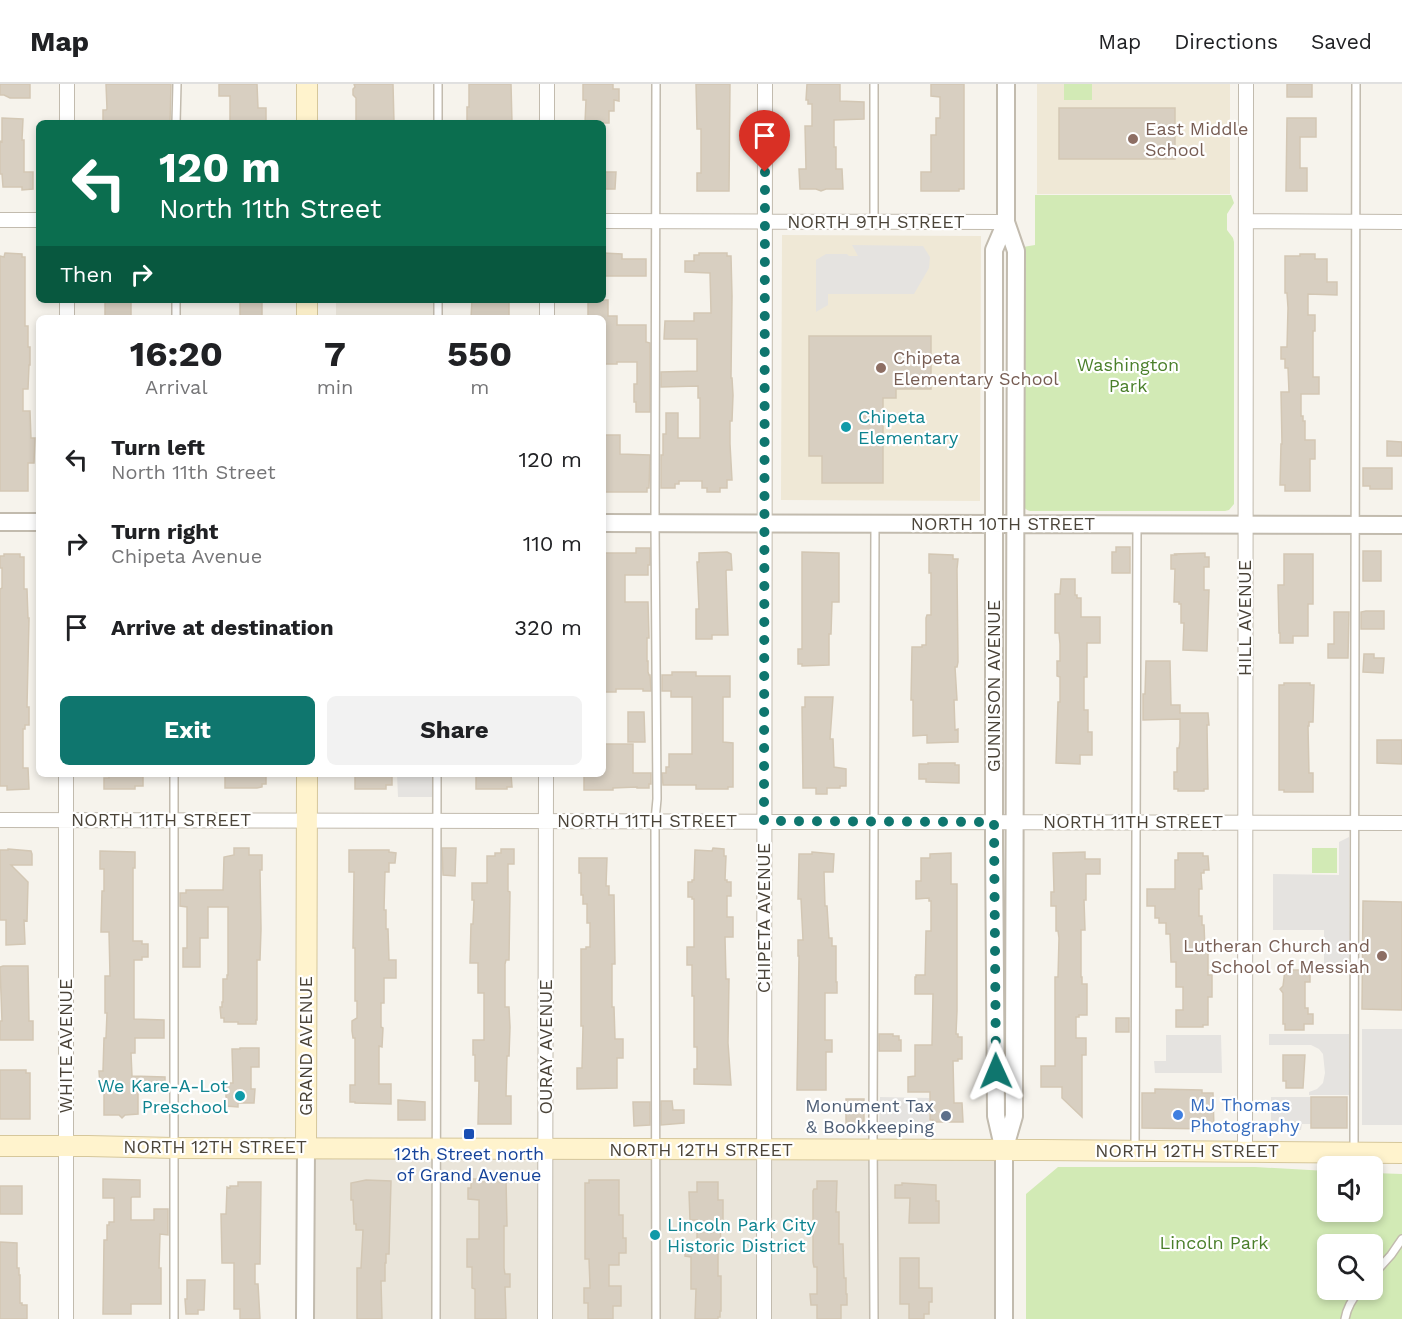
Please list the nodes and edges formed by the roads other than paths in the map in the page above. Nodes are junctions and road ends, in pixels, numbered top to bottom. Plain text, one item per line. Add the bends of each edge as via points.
1 (67, 84) edge
2 (177, 84) edge
3 (307, 84) edge
4 (438, 84) edge
5 (547, 84) edge
6 (656, 84) edge
7 (765, 84) edge
8 (874, 84) edge
9 (1006, 84) edge
10 (1246, 84) edge
11 (1356, 84) edge
12 (67, 120) edge
13 (176, 120) edge
14 (307, 120) edge
15 (438, 120) edge
16 (547, 120) edge
17 (0, 220) edge
18 (36, 220) edge
19 (606, 221) edge
20 (656, 221) junction
21 (1246, 221) junction
22 (765, 222) junction
23 (874, 222) junction
24 (1006, 222) junction
25 (1355, 222) junction
26 (1402, 222) edge
27 (0, 522) edge
28 (36, 522) edge
29 (606, 523) edge
30 (656, 523) junction
31 (765, 524) junction
32 (875, 524) junction
33 (994, 524) junction
34 (1015, 524) junction
35 (1137, 524) junction
36 (1245, 524) junction
37 (1355, 525) junction
38 (1402, 525) edge
39 (66, 777) edge
40 (174, 777) edge
41 (308, 777) edge
42 (437, 777) edge
43 (546, 777) edge
44 (0, 820) edge
45 (66, 820) junction
46 (174, 820) junction
47 (308, 820) junction
48 (437, 820) junction
49 (546, 821) junction
50 (655, 821) junction
51 (764, 821) junction
52 (874, 822) junction
53 (994, 822) junction
54 (1015, 822) junction
55 (1136, 822) junction
56 (1245, 823) junction
57 (1354, 823) junction
58 (1402, 823) edge
59 (0, 1146) edge
60 (66, 1146) junction
61 (174, 1148) junction
62 (306, 1148) junction
63 (436, 1149) junction
64 (546, 1149) junction
65 (655, 1150) junction
66 (764, 1150) junction
67 (873, 1150) junction
68 (1004, 1151) junction
69 (1135, 1151) junction
70 (1245, 1152) junction
71 (1354, 1152) junction
72 (1402, 1153) edge
73 (1402, 1239) edge
74 (1383, 1264) edge
75 (1352, 1300) edge
76 (66, 1319) edge
77 (174, 1319) edge
78 (305, 1319) edge
79 (436, 1319) edge
80 (545, 1319) edge
81 (656, 1319) edge
82 (764, 1319) edge
83 (874, 1319) edge
84 (1004, 1319) edge
85 (1345, 1319) edge

1 - 12 street
2 - 13 lane
3 - 14 main road
4 - 15 lane
5 - 16 street
6 - 20 lane
7 - 22 street, CHIPETA AVENUE
8 - 23 lane
9 - 24 street, GUNNISON AVENUE
10 - 21 street, HILL AVENUE
11 - 25 lane
17 - 18 street
19 - 20 street, NORTH 9TH STREET
20 - 22 street, NORTH 9TH STREET
20 - 30 lane
21 - 25 street
21 - 36 street, HILL AVENUE
22 - 23 street, NORTH 9TH STREET
22 - 31 street, CHIPETA AVENUE
23 - 24 street, NORTH 9TH STREET
24 - 33 street, GUNNISON AVENUE via 994,250
24 - 34 street, GUNNISON AVENUE via 1016,251
25 - 26 street
25 - 37 lane
27 - 28 street
29 - 30 street, NORTH 10TH STREET
30 - 31 street, NORTH 10TH STREET
30 - 50 lane
31 - 32 street, NORTH 10TH STREET
31 - 51 street, CHIPETA AVENUE
32 - 33 street, NORTH 10TH STREET
32 - 52 lane
33 - 34 street, NORTH 10TH STREET
33 - 53 street, GUNNISON AVENUE
34 - 35 street, NORTH 10TH STREET
34 - 54 street, GUNNISON AVENUE
35 - 36 street, NORTH 10TH STREET
35 - 55 lane
36 - 37 street, NORTH 10TH STREET
36 - 56 street, HILL AVENUE
37 - 38 street, NORTH 10TH STREET
37 - 57 lane
39 - 45 street, WHITE AVENUE
40 - 46 lane
41 - 47 main road, GRAND AVENUE
42 - 48 lane
43 - 49 street, OURAY AVENUE
44 - 45 street, NORTH 11TH STREET
45 - 46 street, NORTH 11TH STREET
45 - 60 street, WHITE AVENUE
46 - 47 street, NORTH 11TH STREET
46 - 61 lane
47 - 48 street, NORTH 11TH STREET
47 - 62 main road, GRAND AVENUE
48 - 49 street, NORTH 11TH STREET
48 - 63 lane
49 - 50 street, NORTH 11TH STREET
49 - 64 street, OURAY AVENUE
50 - 51 street, NORTH 11TH STREET
50 - 65 lane
51 - 52 street, NORTH 11TH STREET
51 - 66 street, CHIPETA AVENUE
52 - 53 street, NORTH 11TH STREET
52 - 67 lane
53 - 54 street, NORTH 11TH STREET
53 - 68 street, GUNNISON AVENUE via 996,1116
54 - 55 street, NORTH 11TH STREET
54 - 68 street, GUNNISON AVENUE via 1014,1116
55 - 56 street, NORTH 11TH STREET
55 - 69 lane
56 - 57 street, NORTH 11TH STREET
56 - 70 street, HILL AVENUE
57 - 58 street, NORTH 11TH STREET
57 - 71 lane
59 - 60 main road, NORTH 12TH STREET
60 - 61 main road, NORTH 12TH STREET
60 - 76 street, WHITE AVENUE
61 - 62 main road, NORTH 12TH STREET
61 - 77 lane
62 - 63 main road, NORTH 12TH STREET
62 - 78 street, GRAND AVENUE
63 - 64 main road, NORTH 12TH STREET
63 - 79 lane
64 - 65 main road, NORTH 12TH STREET
64 - 80 street, OURAY AVENUE
65 - 66 main road, NORTH 12TH STREET
65 - 81 lane
66 - 67 main road, NORTH 12TH STREET
66 - 82 street, CHIPETA AVENUE
67 - 68 main road, NORTH 12TH STREET
67 - 83 lane
68 - 69 main road, NORTH 12TH STREET
68 - 84 street, GUNNISON AVENUE
69 - 70 main road, NORTH 12TH STREET
70 - 71 main road, NORTH 12TH STREET
71 - 72 main road, NORTH 12TH STREET
73 - 74 lane
75 - 85 lane

